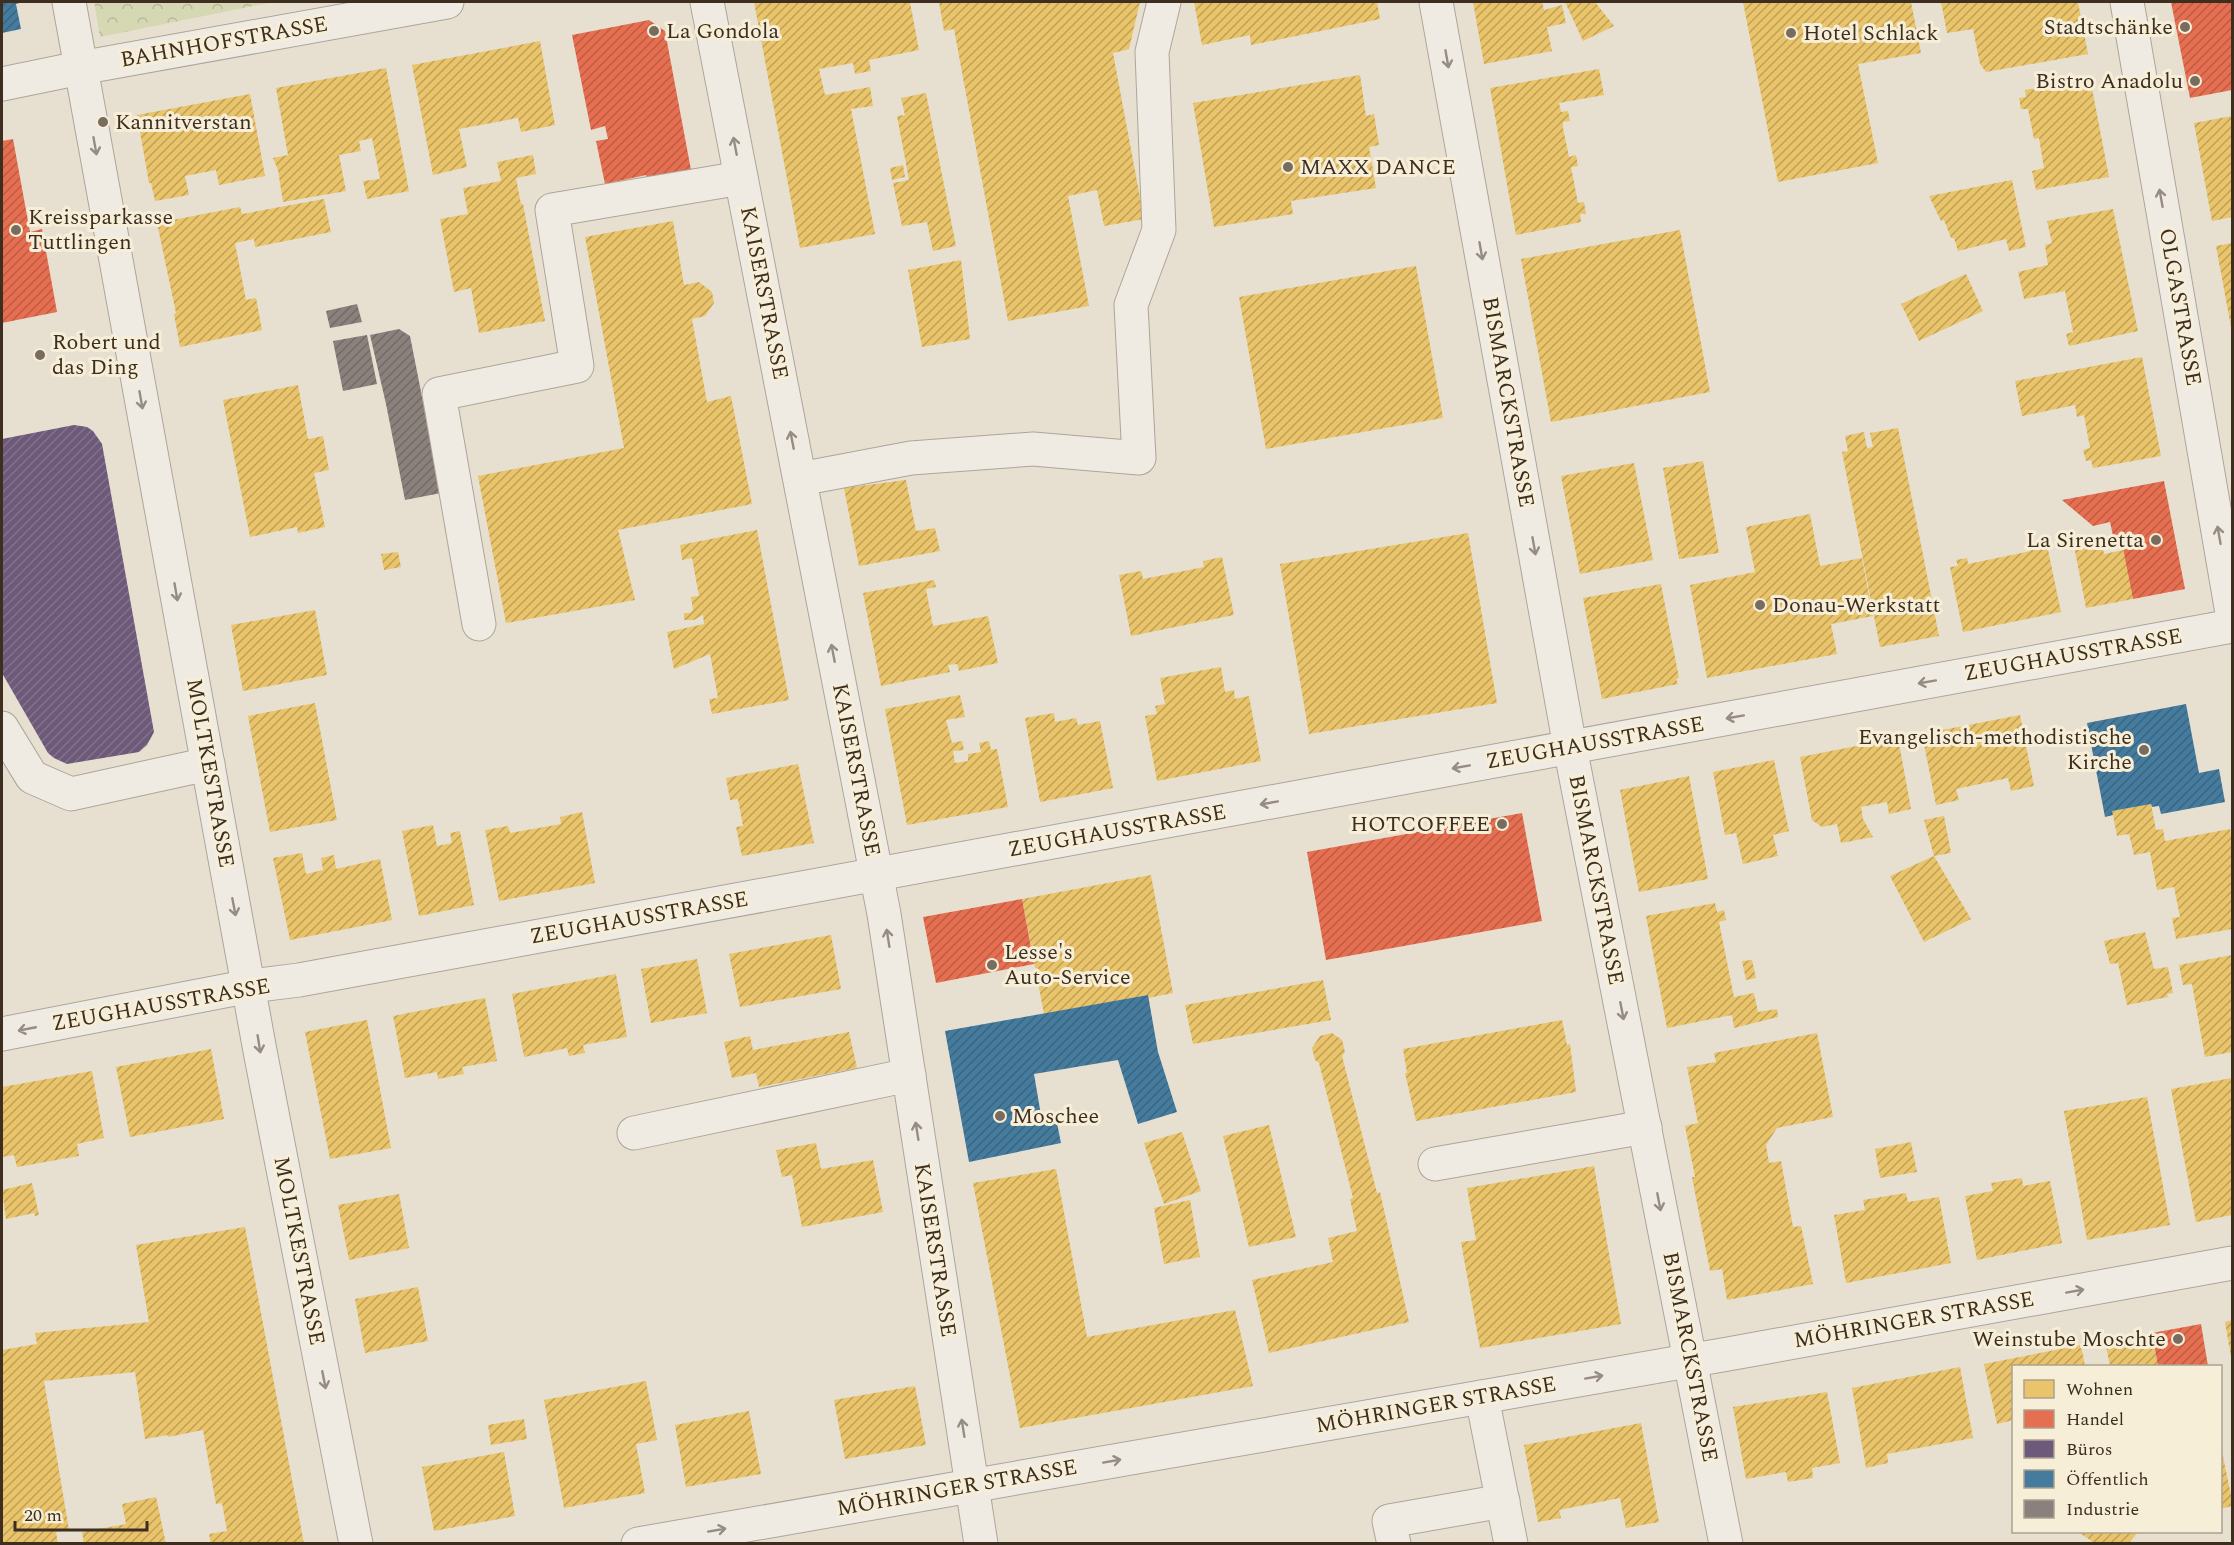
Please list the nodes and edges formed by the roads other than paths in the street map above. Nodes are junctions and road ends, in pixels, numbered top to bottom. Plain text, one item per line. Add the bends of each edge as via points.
1 (69, 2) edge
2 (447, 2) edge
3 (707, 2) edge
4 (1164, 2) edge
5 (1436, 2) edge
6 (2127, 2) edge
7 (80, 68) junction
8 (2, 84) edge
9 (741, 178) junction
10 (800, 479) junction
11 (2232, 613) edge
12 (479, 624) dead end
13 (2232, 626) edge
14 (2, 728) edge
15 (1570, 747) junction
16 (208, 764) junction
17 (876, 875) junction
18 (250, 986) junction
19 (2, 1034) edge
20 (909, 1075) junction
21 (1644, 1127) junction
22 (634, 1133) dead end
23 (1435, 1164) dead end
24 (2232, 1263) edge
25 (1690, 1360) junction
26 (1482, 1396) junction
27 (972, 1485) junction
28 (1503, 1501) junction
29 (356, 1544) edge
30 (638, 1544) edge
31 (981, 1544) edge
32 (1394, 1544) edge
33 (1511, 1544) edge
34 (1726, 1544) edge

1 - 7 street, MOLTKESTRASSE
2 - 7 street, BAHNHOFSTRASSE
9 -> 3 street, KAISERSTRASSE
4 - 10 street via 1152,52 1159,230 1131,305 1139,458 1033,449 911,458
5 -> 15 street, BISMARCKSTRASSE
11 -> 6 street, OLGASTRASSE
7 - 8 street, BAHNHOFSTRASSE
7 -> 16 street, MOLTKESTRASSE
10 -> 9 street, KAISERSTRASSE
9 - 12 street via 552,210 577,366 439,394
17 -> 10 street, KAISERSTRASSE
13 -> 15 street, ZEUGHAUSSTRASSE
14 - 16 street via 32,777 71,794
15 -> 17 street, ZEUGHAUSSTRASSE
15 -> 21 street, BISMARCKSTRASSE
16 -> 18 street, MOLTKESTRASSE
17 - 18 street, ZEUGHAUSSTRASSE
20 -> 17 street, KAISERSTRASSE
18 -> 19 street, ZEUGHAUSSTRASSE
18 -> 29 street, MOLTKESTRASSE
20 - 22 street
27 -> 20 street, KAISERSTRASSE
21 - 23 street
21 -> 25 street, BISMARCKSTRASSE
25 -> 24 street, MÖHRINGER STRASSE
26 -> 25 street, MÖHRINGER STRASSE
25 - 34 street, BISMARCKSTRASSE
27 -> 26 street, MÖHRINGER STRASSE
26 - 28 street
30 -> 27 street, MÖHRINGER STRASSE
27 - 31 street, KAISERSTRASSE
28 - 32 street via 1389,1521
28 - 33 street

